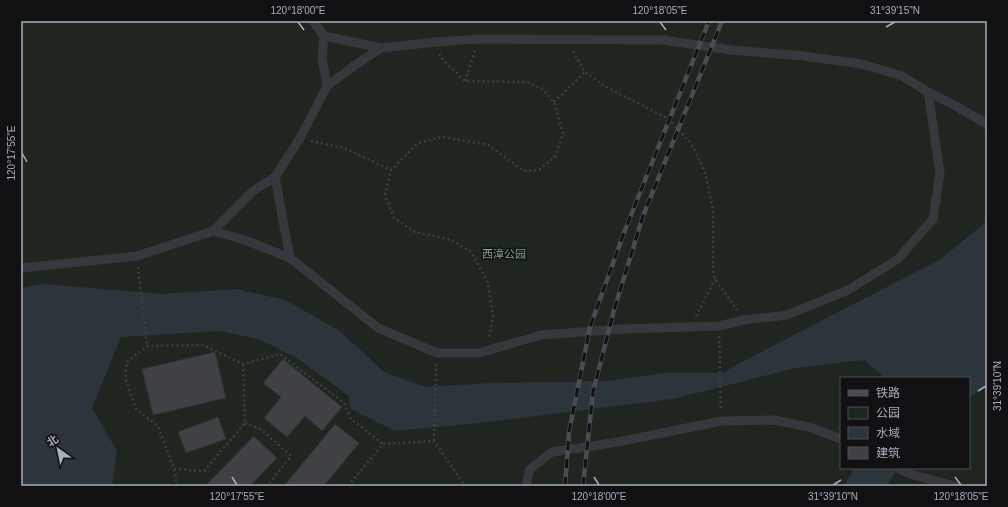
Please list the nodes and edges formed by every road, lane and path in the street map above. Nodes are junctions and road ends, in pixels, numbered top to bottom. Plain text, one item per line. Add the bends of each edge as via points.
1 (312, 21) edge
2 (324, 36) junction
3 (566, 39) junction
4 (478, 40) junction
5 (436, 42) junction
6 (381, 48) junction
7 (585, 72) junction
8 (465, 81) junction
9 (327, 86) junction
10 (928, 92) junction
11 (554, 102) junction
12 (987, 124) edge
13 (300, 138) junction
14 (391, 170) junction
15 (275, 177) junction
16 (213, 231) junction
17 (137, 256) junction
18 (290, 258) junction
19 (21, 268) edge
20 (715, 279) junction
21 (744, 320) junction
22 (691, 326) junction
23 (719, 342) dead end
24 (147, 346) junction
25 (485, 352) junction
26 (243, 364) junction
27 (435, 375) dead end
28 (720, 399) dead end
29 (245, 423) junction
30 (840, 439) edge
31 (434, 441) junction
32 (383, 444) junction
33 (174, 469) junction
34 (900, 469) edge
35 (177, 486) edge
36 (267, 486) edge
37 (348, 486) edge
38 (465, 486) edge
39 (526, 486) edge
40 (955, 486) edge

1 - 2 lane
2 - 6 lane
2 - 9 lane via 322,58
3 - 4 lane
3 - 7 path
3 - 10 lane via 663,40 862,64 902,76
4 - 5 lane
4 - 8 path
5 - 6 lane
5 - 8 path via 444,61
6 - 9 lane
7 - 11 path
7 - 20 path via 606,87 667,118 691,143 705,172 713,210
8 - 11 path via 527,82 542,88
9 - 13 lane
10 - 12 lane
10 - 21 lane via 940,173 934,219 898,259 848,290 787,315
11 - 14 path via 563,133 555,157 539,170 524,171 488,146 442,137 418,143
13 - 14 path via 344,148
13 - 15 lane
14 - 25 path via 385,195 394,218 415,232 452,240 472,253 488,283 493,317
15 - 16 lane via 253,191
15 - 18 lane
16 - 17 lane
16 - 18 lane via 245,240
17 - 19 lane
17 - 24 path
18 - 25 lane via 378,328 437,353
20 - 21 path
20 - 22 path
21 - 22 lane via 719,326
22 - 25 lane via 540,335
23 - 28 path
24 - 26 path via 203,345
24 - 33 path via 127,362 125,378 136,409 158,426
26 - 29 path
26 - 32 path via 280,354 344,403 351,418
27 - 31 path
29 - 33 path via 204,471
29 - 36 path via 262,430 291,456
30 - 39 lane via 809,427 774,420 721,421 618,442 552,452 530,469
31 - 32 path
31 - 38 path
32 - 37 path
33 - 35 path
34 - 40 lane

